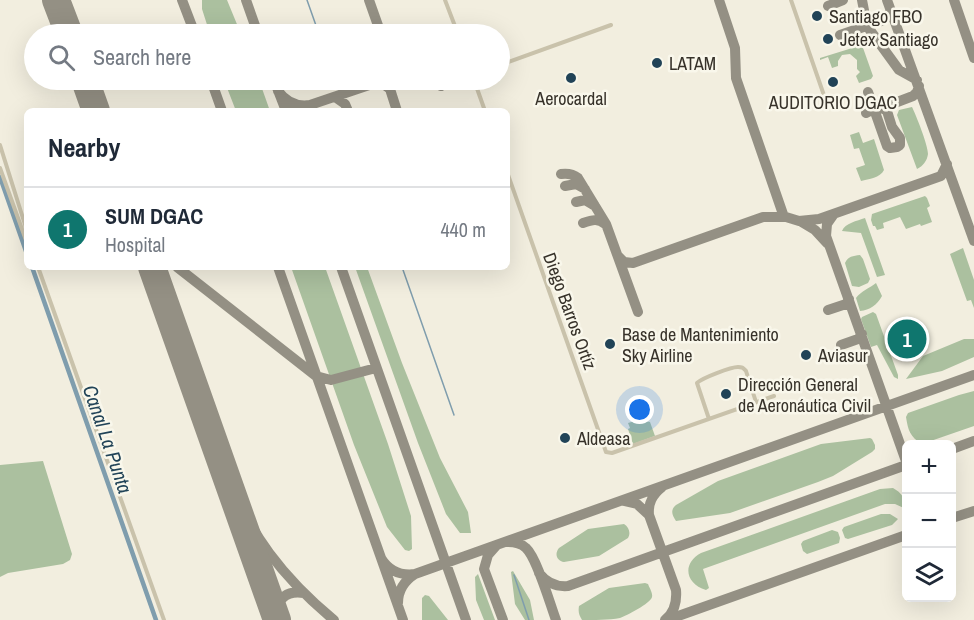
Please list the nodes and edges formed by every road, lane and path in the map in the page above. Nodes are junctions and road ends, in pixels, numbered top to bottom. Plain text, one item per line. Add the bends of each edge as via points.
1 (446, 0) edge
2 (791, 0) edge
3 (454, 24) edge
4 (611, 25) dead end
5 (510, 60) edge
6 (478, 90) edge
7 (827, 104) dead end
8 (484, 108) edge
9 (0, 145) edge
10 (0, 168) edge
11 (510, 181) edge
12 (24, 221) edge
13 (24, 235) edge
14 (39, 270) edge
15 (774, 396) dead end
16 (756, 402) junction
17 (709, 419) junction
18 (164, 620) edge

1 - 3 street
2 - 7 street
4 - 5 street
6 - 8 street
9 - 12 street
10 - 13 street
11 - 17 street, Diego Barros Ortíz via 605,450 612,453
14 - 18 street
15 - 16 street
16 - 17 street
16 - 17 street via 743,368 705,378 697,383

